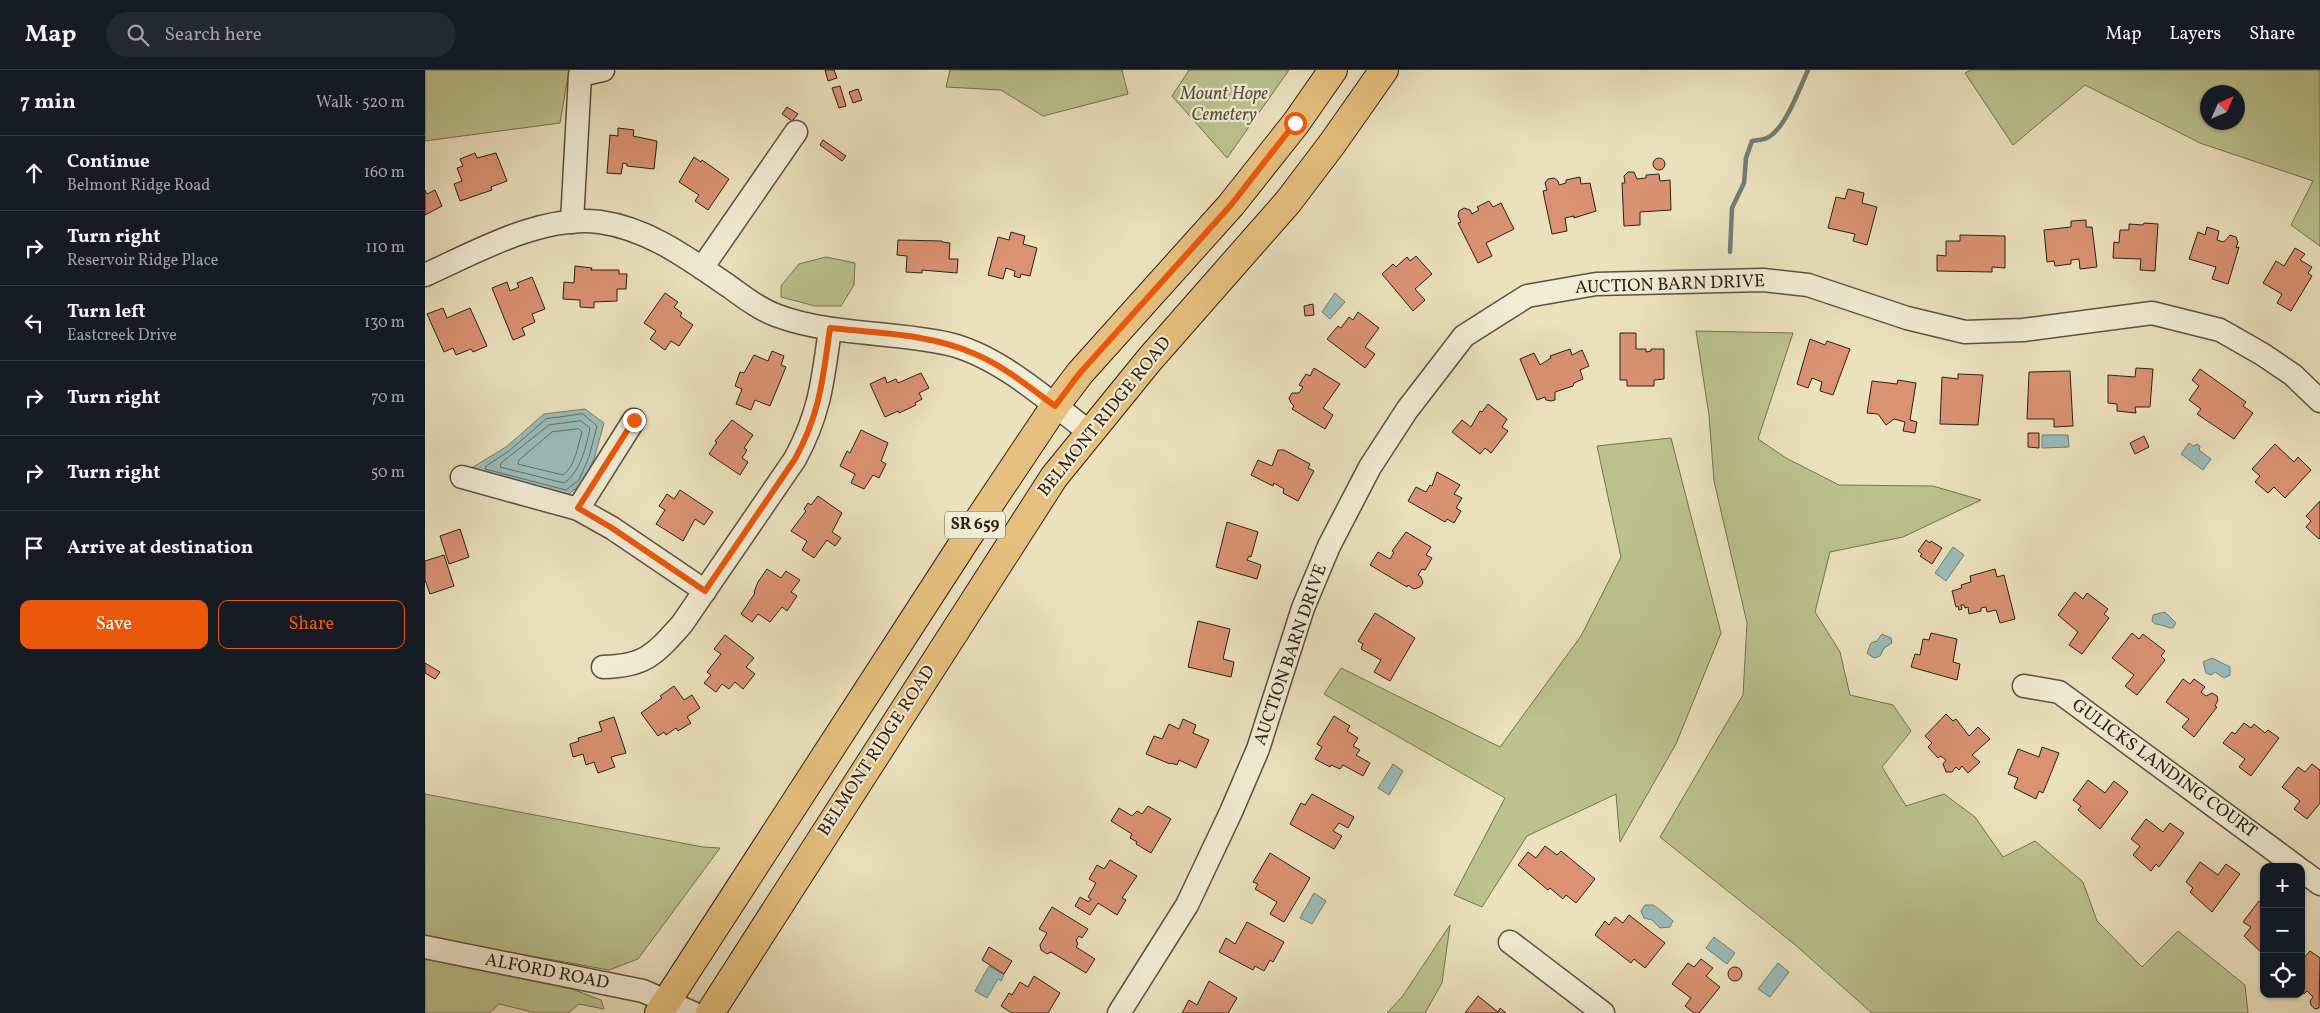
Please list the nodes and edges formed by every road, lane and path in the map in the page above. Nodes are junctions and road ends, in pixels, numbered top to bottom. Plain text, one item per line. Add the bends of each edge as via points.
1 (603, 70) edge
2 (1333, 70) edge
3 (1384, 70) edge
4 (795, 132) dead end
5 (572, 222) junction
6 (702, 268) junction
7 (425, 275) edge
8 (830, 328) junction
9 (2320, 401) edge
10 (1055, 406) junction
11 (634, 420) dead end
12 (1089, 432) junction
13 (462, 477) dead end
14 (578, 508) junction
15 (705, 591) junction
16 (603, 667) dead end
17 (2024, 686) dead end
18 (2292, 863) edge
19 (2305, 873) edge
20 (2320, 884) edge
21 (1510, 942) dead end
22 (425, 947) edge
23 (663, 1007) edge
24 (693, 1013) edge
25 (710, 1013) edge
26 (1119, 1013) edge
27 (1603, 1013) edge

1 - 5 street via 580,75
2 - 10 main road, SR 659 via 1231,205 1079,374
3 - 12 main road, BELMONT RIDGE ROAD / SR 659 via 1288,202
4 - 6 street
5 - 6 street via 599,222 626,228 657,240
5 - 7 street via 527,231
6 - 8 street via 777,316
8 - 10 street via 951,344 993,363
8 - 15 street via 818,409 807,438
9 - 26 street, AUCTION BARN DRIVE via 2293,375 2219,330 2151,313 2023,330 1965,332 1907,318 1808,285 1763,280 1596,284 1527,296 1465,336 1407,410 1369,466 1329,546 1303,608 1258,749 1231,812 1187,904
10 - 12 street
10 - 23 main road, SR 659
11 - 14 street
12 - 25 main road, BELMONT RIDGE ROAD / SR 659 via 1054,477 992,571
13 - 14 street
14 - 15 street
15 - 16 street via 661,647 638,663
17 - 18 street, GULICKS LANDING COURT via 2059,692
19 - 20 street
21 - 27 street
22 - 23 street, ALFORD ROAD via 643,991
23 - 24 street, ALFORD ROAD

